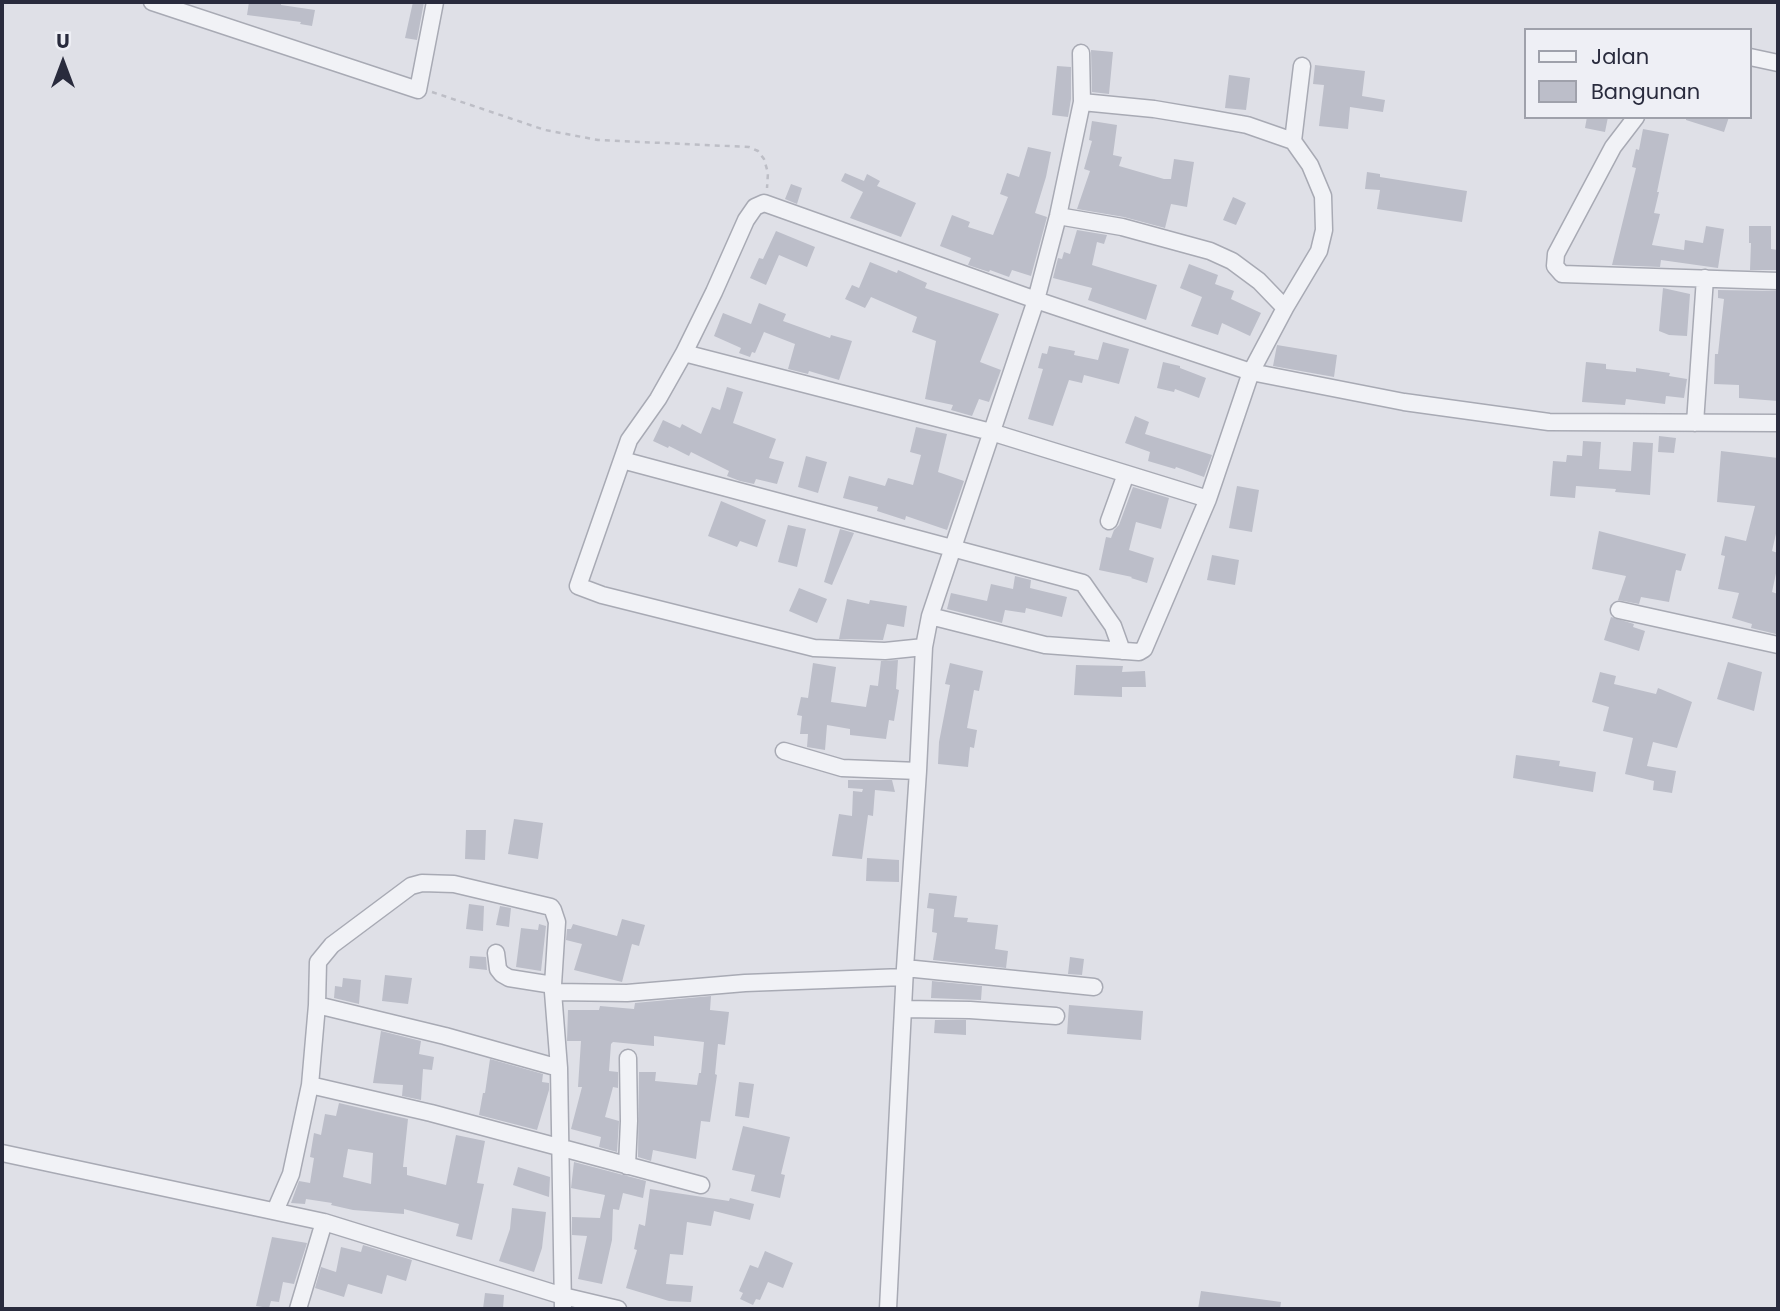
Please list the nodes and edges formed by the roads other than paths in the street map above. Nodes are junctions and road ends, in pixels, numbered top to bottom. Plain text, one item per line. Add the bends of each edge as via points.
1 (152, 2) edge
2 (435, 2) edge
3 (1081, 53) dead end
4 (1752, 57) edge
5 (1778, 63) edge
6 (1302, 66) dead end
7 (1082, 102) junction
8 (1634, 119) edge
9 (1293, 141) junction
10 (1058, 216) junction
11 (1705, 278) junction
12 (1778, 281) edge
13 (1036, 300) junction
14 (1284, 308) junction
15 (684, 353) junction
16 (1251, 372) junction
17 (1695, 423) junction
18 (1778, 423) edge
19 (991, 432) junction
20 (622, 460) junction
21 (1126, 474) junction
22 (1208, 499) junction
23 (1109, 522) dead end
24 (952, 549) junction
25 (1619, 610) dead end
26 (930, 616) junction
27 (1778, 645) edge
28 (924, 648) junction
29 (1122, 650) junction
30 (784, 751) dead end
31 (918, 771) junction
32 (496, 953) dead end
33 (904, 972) junction
34 (1094, 987) dead end
35 (553, 989) junction
36 (317, 1005) junction
37 (903, 1009) junction
38 (1056, 1016) dead end
39 (628, 1058) dead end
40 (559, 1068) junction
41 (310, 1085) junction
42 (559, 1147) junction
43 (2, 1153) edge
44 (627, 1166) junction
45 (701, 1185) dead end
46 (275, 1211) junction
47 (324, 1222) junction
48 (563, 1302) edge
49 (299, 1309) edge
50 (618, 1309) edge
51 (888, 1309) edge

1 - 2 street via 418,90
3 - 7 street
4 - 5 street
6 - 9 street
7 - 9 street via 1247,125
7 - 10 street
8 - 11 street via 1613,147 1556,254 1555,266 1562,274
9 - 14 street via 1320,186 1324,230 1319,251
10 - 13 street
10 - 14 street via 1122,227 1210,251 1259,281
11 - 12 street
11 - 17 street
13 - 15 street via 764,203 746,220
13 - 16 street
13 - 19 street
14 - 16 street
15 - 19 street
15 - 20 street via 629,440
16 - 17 street via 1404,402 1549,422
16 - 22 street
17 - 18 street
19 - 21 street
19 - 24 street
20 - 24 street
20 - 28 street via 578,582 582,589 814,648
21 - 22 street
21 - 23 street
22 - 29 street via 1143,649
24 - 26 street
24 - 29 street via 1083,583 1113,626
25 - 27 street
26 - 28 street
26 - 29 street via 1045,645
28 - 31 street
30 - 31 street via 842,768
31 - 33 street
32 - 35 street via 498,969 505,976
33 - 34 street via 1001,976
33 - 35 street via 627,993
33 - 37 street
35 - 36 street via 557,922 551,907 454,884 422,883 411,886 320,957
35 - 40 street
36 - 40 street
36 - 41 street
37 - 38 street
37 - 51 street
39 - 44 street
40 - 42 street
41 - 42 street
41 - 46 street via 295,1161
42 - 44 street
42 - 48 street
43 - 46 street
44 - 45 street
46 - 47 street
47 - 48 street
47 - 49 street
48 - 50 street

